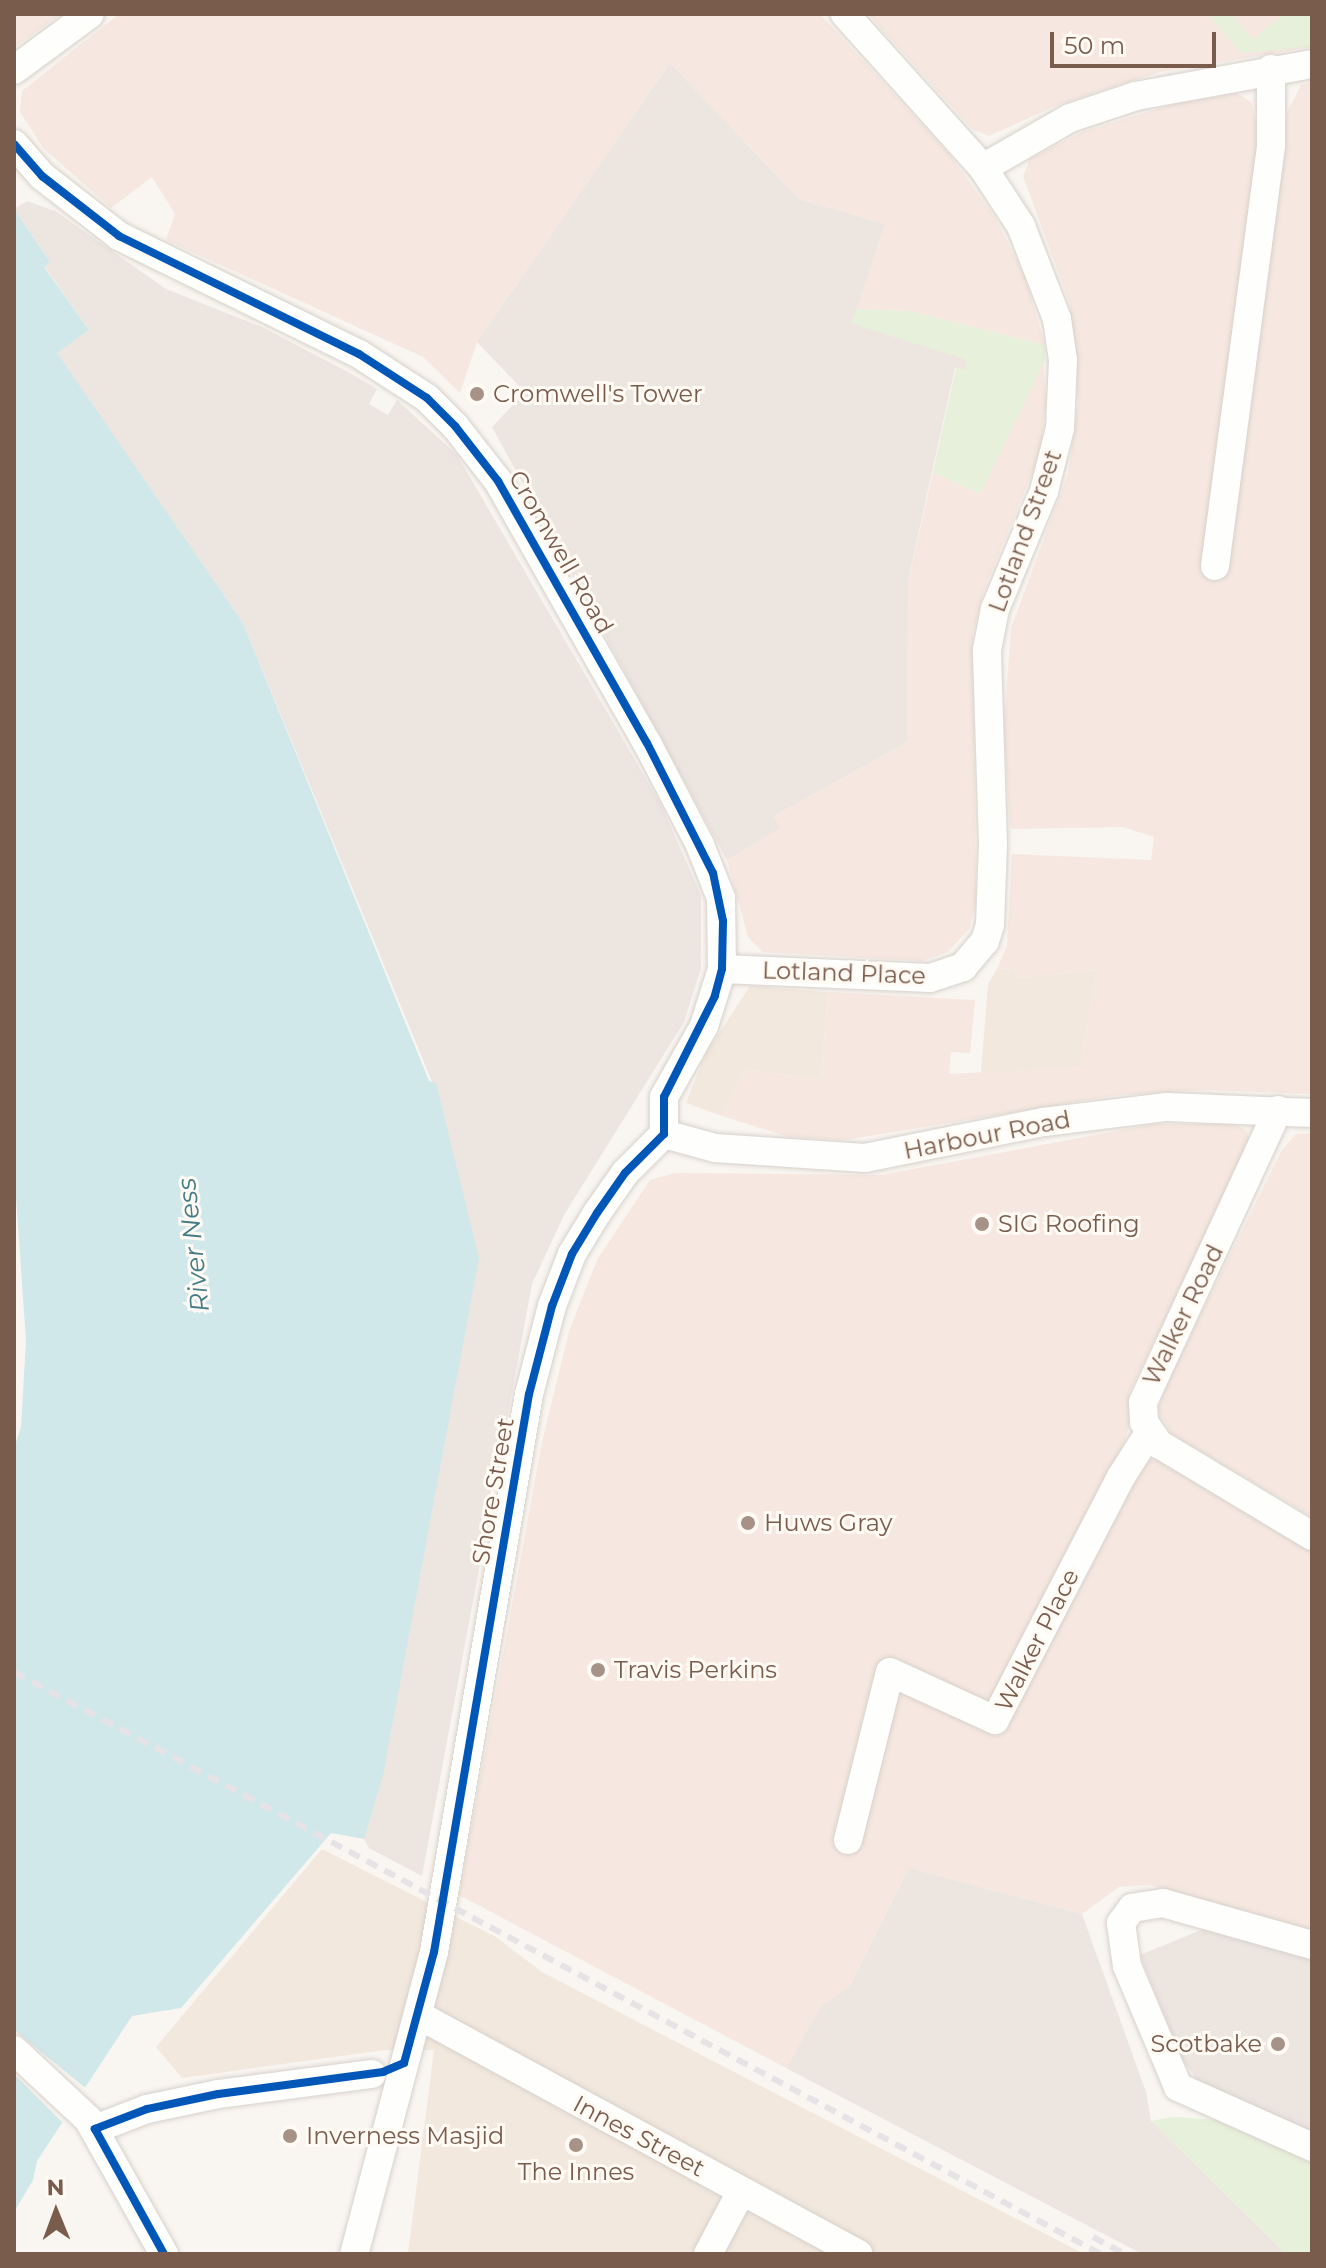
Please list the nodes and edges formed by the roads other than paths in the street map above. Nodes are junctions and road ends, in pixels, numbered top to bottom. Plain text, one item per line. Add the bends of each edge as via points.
1 (90, 14) edge
2 (845, 14) edge
3 (1312, 64) edge
4 (1271, 69) junction
5 (14, 70) edge
6 (14, 144) edge
7 (983, 168) junction
8 (1215, 566) dead end
9 (963, 967) joint
10 (722, 969) junction
11 (1278, 1110) junction
12 (1312, 1113) edge
13 (664, 1134) junction
14 (1149, 1433) junction
15 (1312, 1536) edge
16 (848, 1840) dead end
17 (1312, 1945) edge
18 (420, 2016) junction
19 (14, 2050) edge
20 (372, 2074) dead end
21 (95, 2129) junction
22 (1312, 2147) edge
23 (741, 2192) junction
24 (164, 2254) edge
25 (354, 2254) edge
26 (708, 2254) edge
27 (859, 2254) edge

1 - 5 street
2 - 7 street, Lotland Street
3 - 4 street
4 - 7 street via 1136,96 1070,118
4 - 8 street via 1271,145
6 - 10 street, Cromwell Road via 42,176 119,236 359,354 427,398 455,426 498,481 700,845 721,898
7 - 9 street, Lotland Street via 1021,226 1053,309 1063,395 1044,491 990,631 990,925 977,953
9 - 10 street, Lotland Place via 930,978
10 - 13 street via 704,1026 664,1097
11 - 12 street, Harbour Road
11 - 13 street, Harbour Road via 1167,1107 1094,1115 865,1158 715,1148
11 - 14 street, Walker Road via 1148,1382 1143,1402
13 - 18 street, Shore Street via 625,1173 597,1213 572,1254 552,1306 529,1394
14 - 15 street via 1173,1455
14 - 16 street, Walker Place via 995,1720 890,1672
17 - 22 street via 1163,1903 1132,1908 1121,1923 1127,1966 1178,2087
18 - 23 street, Innes Street
18 - 25 street, Shore Street
19 - 21 street via 74,2101
20 - 21 street via 218,2094 147,2109
21 - 24 street
23 - 26 street
23 - 27 street, Innes Street

